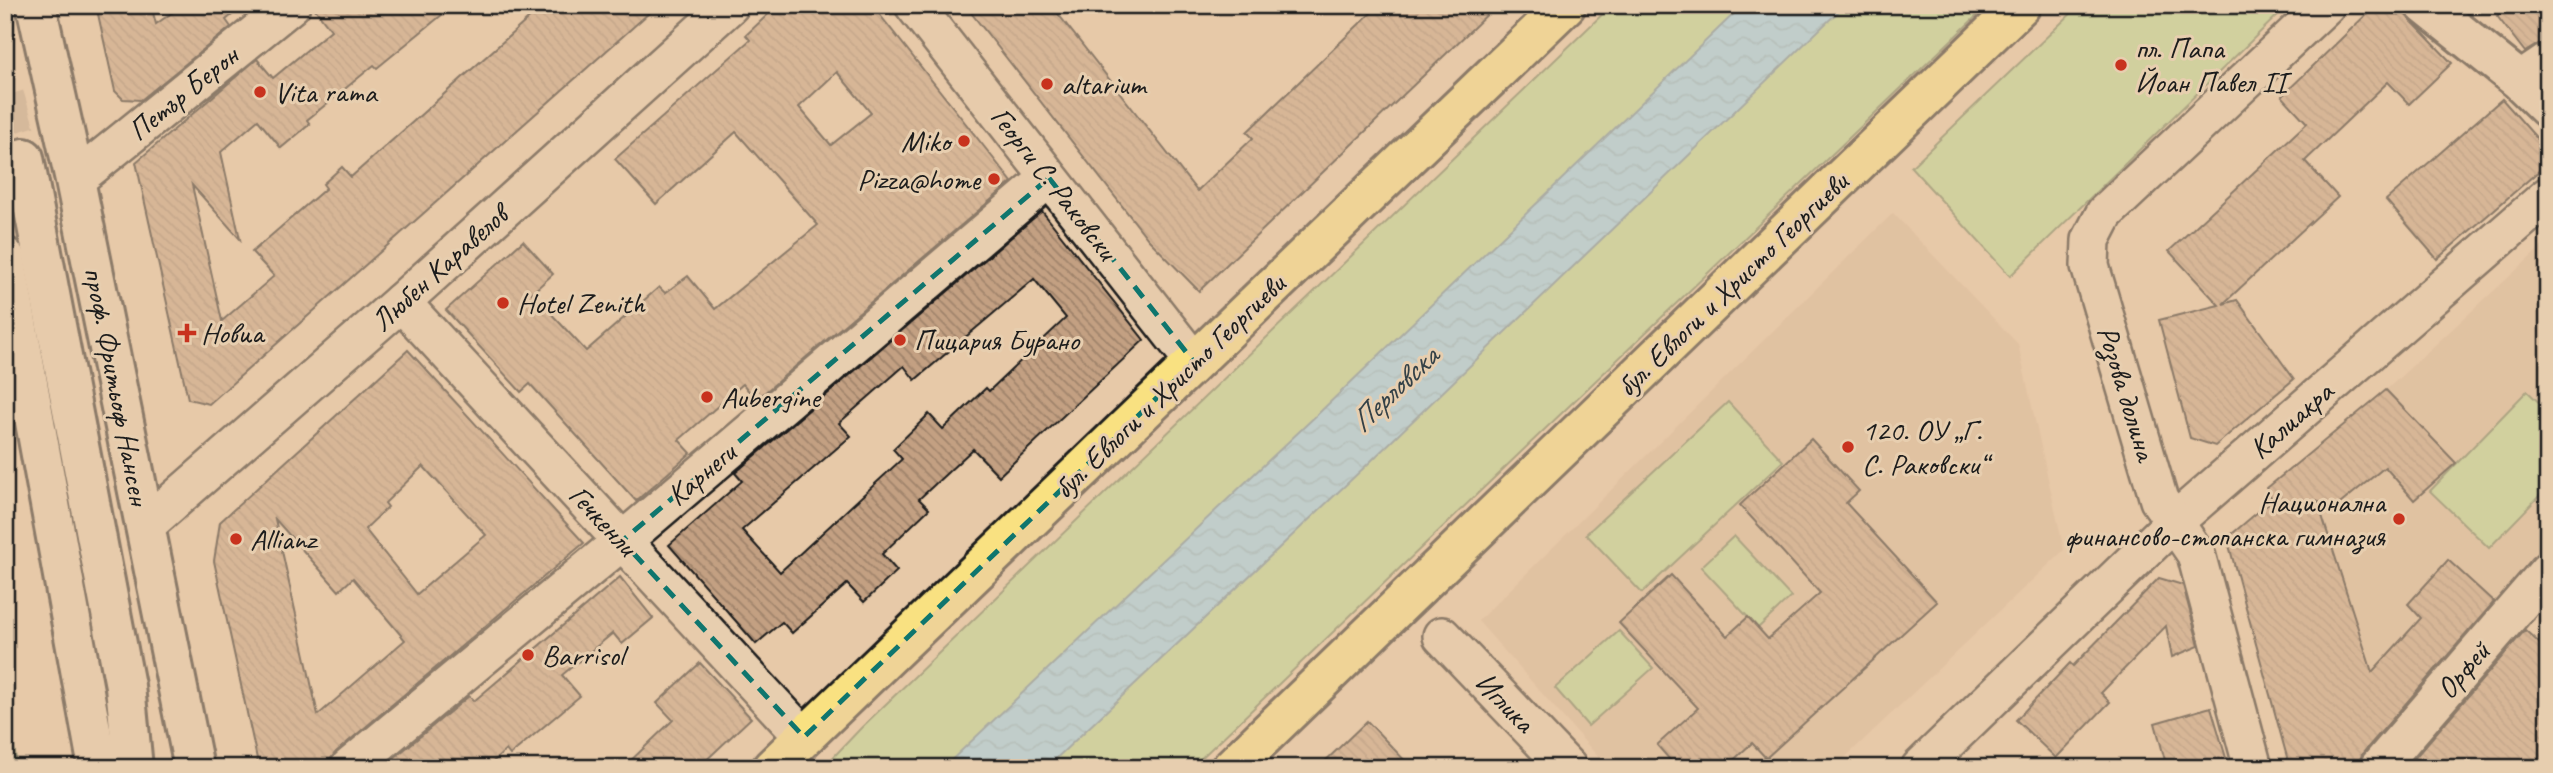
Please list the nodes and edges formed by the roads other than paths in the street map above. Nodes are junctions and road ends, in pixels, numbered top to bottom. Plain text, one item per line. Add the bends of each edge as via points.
1 (36, 5) edge
2 (292, 5) edge
3 (730, 5) edge
4 (914, 5) edge
5 (1566, 5) edge
6 (2021, 5) edge
7 (2326, 5) edge
8 (2425, 5) edge
9 (2534, 72) edge
10 (2548, 108) edge
11 (24, 158) tunnel mouth
12 (1049, 178) junction
13 (75, 180) junction
14 (2548, 196) edge
15 (5, 257) edge
16 (401, 302) junction
17 (1194, 362) junction
18 (2174, 522) junction
19 (145, 526) junction
20 (622, 541) junction
21 (2548, 571) edge
22 (1442, 636) dead end
23 (804, 737) junction
24 (98, 768) edge
25 (133, 768) edge
26 (194, 768) edge
27 (349, 768) edge
28 (772, 768) edge
29 (1231, 768) edge
30 (1568, 768) edge
31 (1920, 768) edge
32 (2253, 768) edge
33 (2378, 768) edge

1 - 13 main road, проф. Фритьоф Нансен
2 - 13 street, Петър Берон
3 - 16 street, Любен Каравелов
4 - 12 street, Георги С. Раковски
5 - 17 main road, бул. Евлоги и Христо Георгиеви
6 - 29 main road, бул. Евлоги и Христо Георгиеви
7 - 18 street, Розова долина via 2105,213 2091,240 2090,265 2159,500
8 - 9 main road
9 - 10 main road
11 - 25 main road, проф. Фритьоф Нансен via 125,687
12 - 17 street, Георги С. Раковски
12 - 20 street, Карнеги
13 - 19 main road, проф. Фритьоф Нансен
14 - 18 street, Калиакра
15 - 24 main road
16 - 19 street, Любен Каравелов
16 - 20 street, Гечкенли
17 - 23 main road, бул. Евлоги и Христо Георгиеви
18 - 31 street, Калиакра
18 - 32 street, Розова долина via 2196,554
19 - 26 main road, проф. Фритьоф Нансен
20 - 23 street, Гечкенли
20 - 27 street, Карнеги
21 - 33 street, Орфей
22 - 30 street, Иглика
23 - 28 main road, бул. Евлоги и Христо Георгиеви

